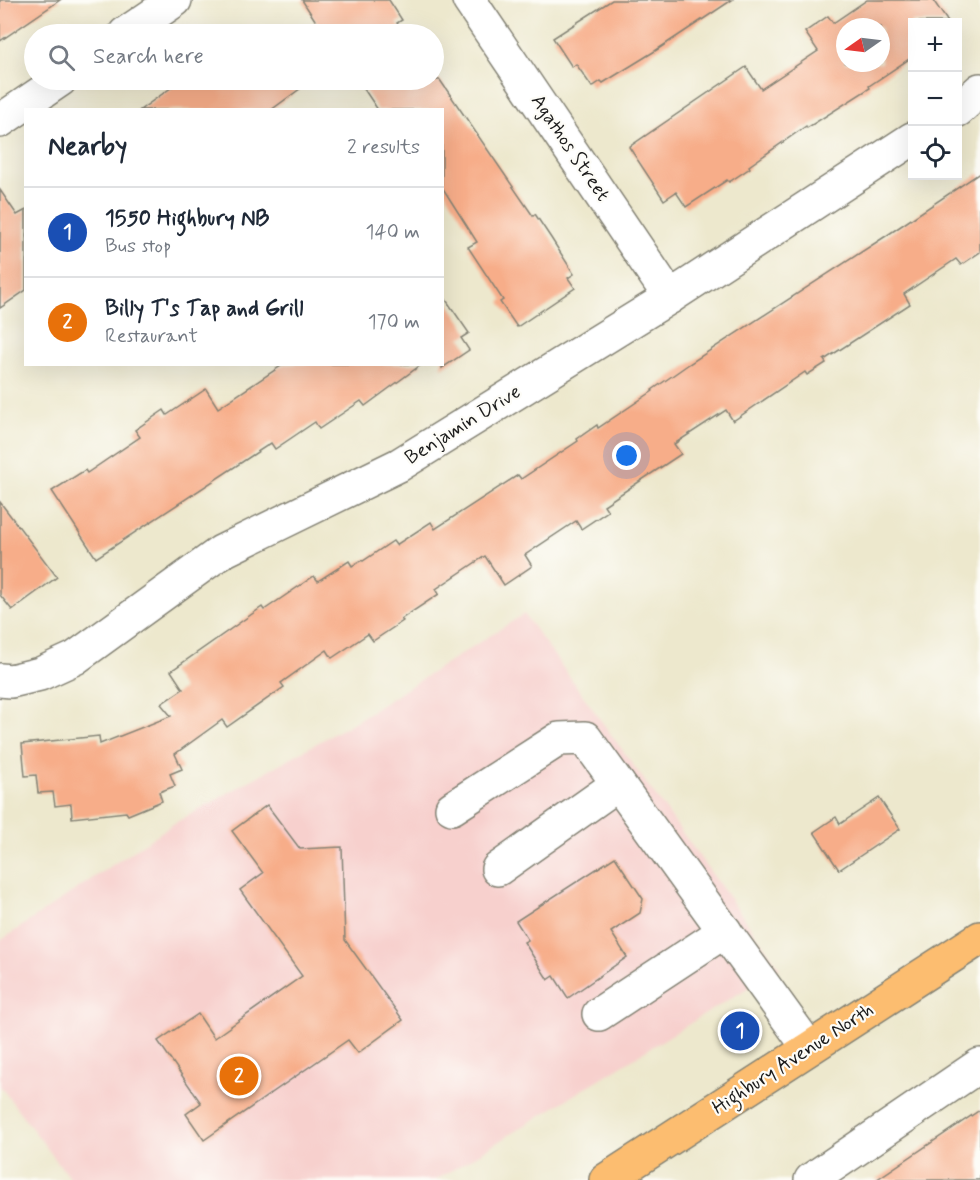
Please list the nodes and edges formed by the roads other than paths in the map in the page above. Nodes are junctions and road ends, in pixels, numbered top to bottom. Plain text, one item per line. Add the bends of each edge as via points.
1 (175, 0) edge
2 (475, 2) edge
3 (140, 24) edge
4 (45, 90) edge
5 (980, 90) edge
6 (962, 106) edge
7 (0, 121) edge
8 (908, 142) edge
9 (670, 297) junction
10 (0, 680) edge
11 (618, 784) junction
12 (452, 808) dead end
13 (498, 868) dead end
14 (724, 931) junction
15 (980, 938) edge
16 (599, 1014) dead end
17 (809, 1048) junction
18 (980, 1065) edge
19 (606, 1180) edge
20 (811, 1180) edge

1 - 3 street
2 - 9 street, Agathos Street
4 - 7 street
5 - 6 street
8 - 9 street, Benjamin Drive
9 - 10 street, Benjamin Drive via 399,465 220,552 75,658 40,674
11 - 12 street via 585,738 559,739
11 - 13 street
11 - 14 street
14 - 16 street
14 - 17 street
15 - 17 main road, Highbury Avenue North
17 - 19 main road, Highbury Avenue North
18 - 20 street

